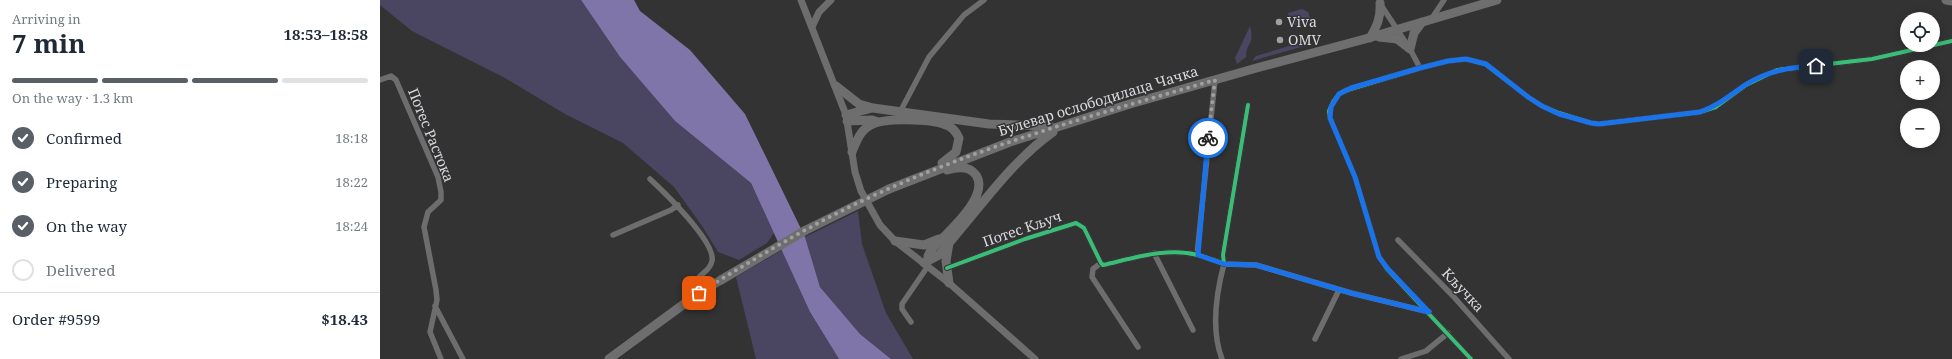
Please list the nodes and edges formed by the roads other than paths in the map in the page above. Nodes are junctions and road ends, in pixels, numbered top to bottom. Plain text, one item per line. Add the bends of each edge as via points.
1 (801, 0) edge
2 (830, 0) edge
3 (984, 0) edge
4 (1444, 0) edge
5 (1497, 0) edge
6 (1946, 0) edge
7 (1379, 1) edge
8 (1952, 1) edge
9 (1432, 18) junction
10 (1422, 22) junction
11 (812, 27) junction
12 (1398, 29) junction
13 (1370, 38) junction
14 (1952, 41) edge
15 (1410, 49) junction
16 (1420, 68) junction
17 (380, 80) edge
18 (1215, 80) junction
19 (836, 86) junction
20 (1248, 105) dead end
21 (873, 108) junction
22 (900, 112) junction
23 (847, 118) junction
24 (879, 123) junction
25 (1058, 127) junction
26 (852, 152) junction
27 (934, 170) junction
28 (650, 179) dead end
29 (678, 205) junction
30 (613, 235) dead end
31 (941, 239) junction
32 (1398, 240) dead end
33 (895, 241) junction
34 (949, 243) junction
35 (1154, 253) junction
36 (1198, 255) junction
37 (927, 263) junction
38 (1101, 263) junction
39 (1224, 264) junction
40 (947, 268) junction
41 (949, 283) junction
42 (1339, 290) junction
43 (699, 293) junction
44 (435, 306) junction
45 (1429, 312) junction
46 (911, 322) dead end
47 (1193, 330) dead end
48 (1448, 333) junction
49 (1316, 339) dead end
50 (1138, 347) dead end
51 (441, 359) edge
52 (463, 359) edge
53 (609, 359) edge
54 (1035, 359) edge
55 (1222, 359) edge
56 (1401, 359) edge
57 (1471, 359) edge
58 (1509, 359) edge

1 - 11 street
2 - 11 street via 819,12
3 - 22 street via 964,15 929,57
4 - 9 street
5 - 9 main road, Булевар ослободилаца Чачка
6 - 8 main road
7 - 12 street
7 - 13 main road via 1380,16
9 - 10 main road, Булевар ослободилаца Чачка
10 - 12 main road, Булевар ослободилаца Чачка
10 - 15 main road via 1414,33
11 - 19 street
12 - 13 main road, Булевар ослободилаца Чачка
12 - 15 street
13 - 15 main road via 1397,39
13 - 18 main road, Булевар ослободилаца Чачка
14 - 16 street via 1872,59 1777,70 1746,85 1716,107 1700,112 1599,124 1579,120 1542,106 1486,64 1475,60 1454,60
15 - 16 street
16 - 45 street via 1344,91 1336,96 1329,111 1333,129 1355,177 1379,257
17 - 44 street, Потес Растока via 391,76 396,80 438,177 441,200 428,212 424,227 436,290
18 - 25 main road, Булевар ослободилаца Чачка
18 - 36 street
19 - 21 main road via 859,104
19 - 23 street
20 - 39 street via 1223,255
21 - 22 main road
21 - 23 main road
22 - 25 main road via 990,124
23 - 24 main road
23 - 26 street
24 - 26 main road via 872,124 862,131
24 - 27 main road via 942,123 953,129 959,138 957,150
25 - 27 main road, Булевар ослободилаца Чачка
25 - 34 main road via 1019,160
26 - 33 street via 860,191 880,225
27 - 31 main road via 964,168 974,173 979,184 974,202
27 - 43 main road, Булевар ослободилаца Чачка, bridge via 888,189 794,236
28 - 29 street
29 - 30 street
29 - 43 street via 712,254 709,268 697,280
31 - 33 main road via 924,245
31 - 37 main road via 931,250
32 - 58 street, Кључка via 1453,296
33 - 37 street
34 - 37 main road via 939,255
34 - 40 main road
35 - 36 street via 1182,252
35 - 38 street via 1104,265
35 - 47 street
36 - 39 street
37 - 41 street
37 - 46 street via 902,304 902,309
38 - 40 street, Потес Кључ via 1084,228 1076,223
38 - 50 street via 1093,269 1092,277
39 - 42 street via 1256,265
39 - 55 street via 1215,317
40 - 41 main road
41 - 54 street
42 - 45 street
42 - 49 street
43 - 53 main road, Булевар ослободилаца Чачка
44 - 51 street, Потес Растока via 430,332
44 - 52 street, Потес Растока
45 - 48 street
48 - 56 street via 1426,351
48 - 57 street

